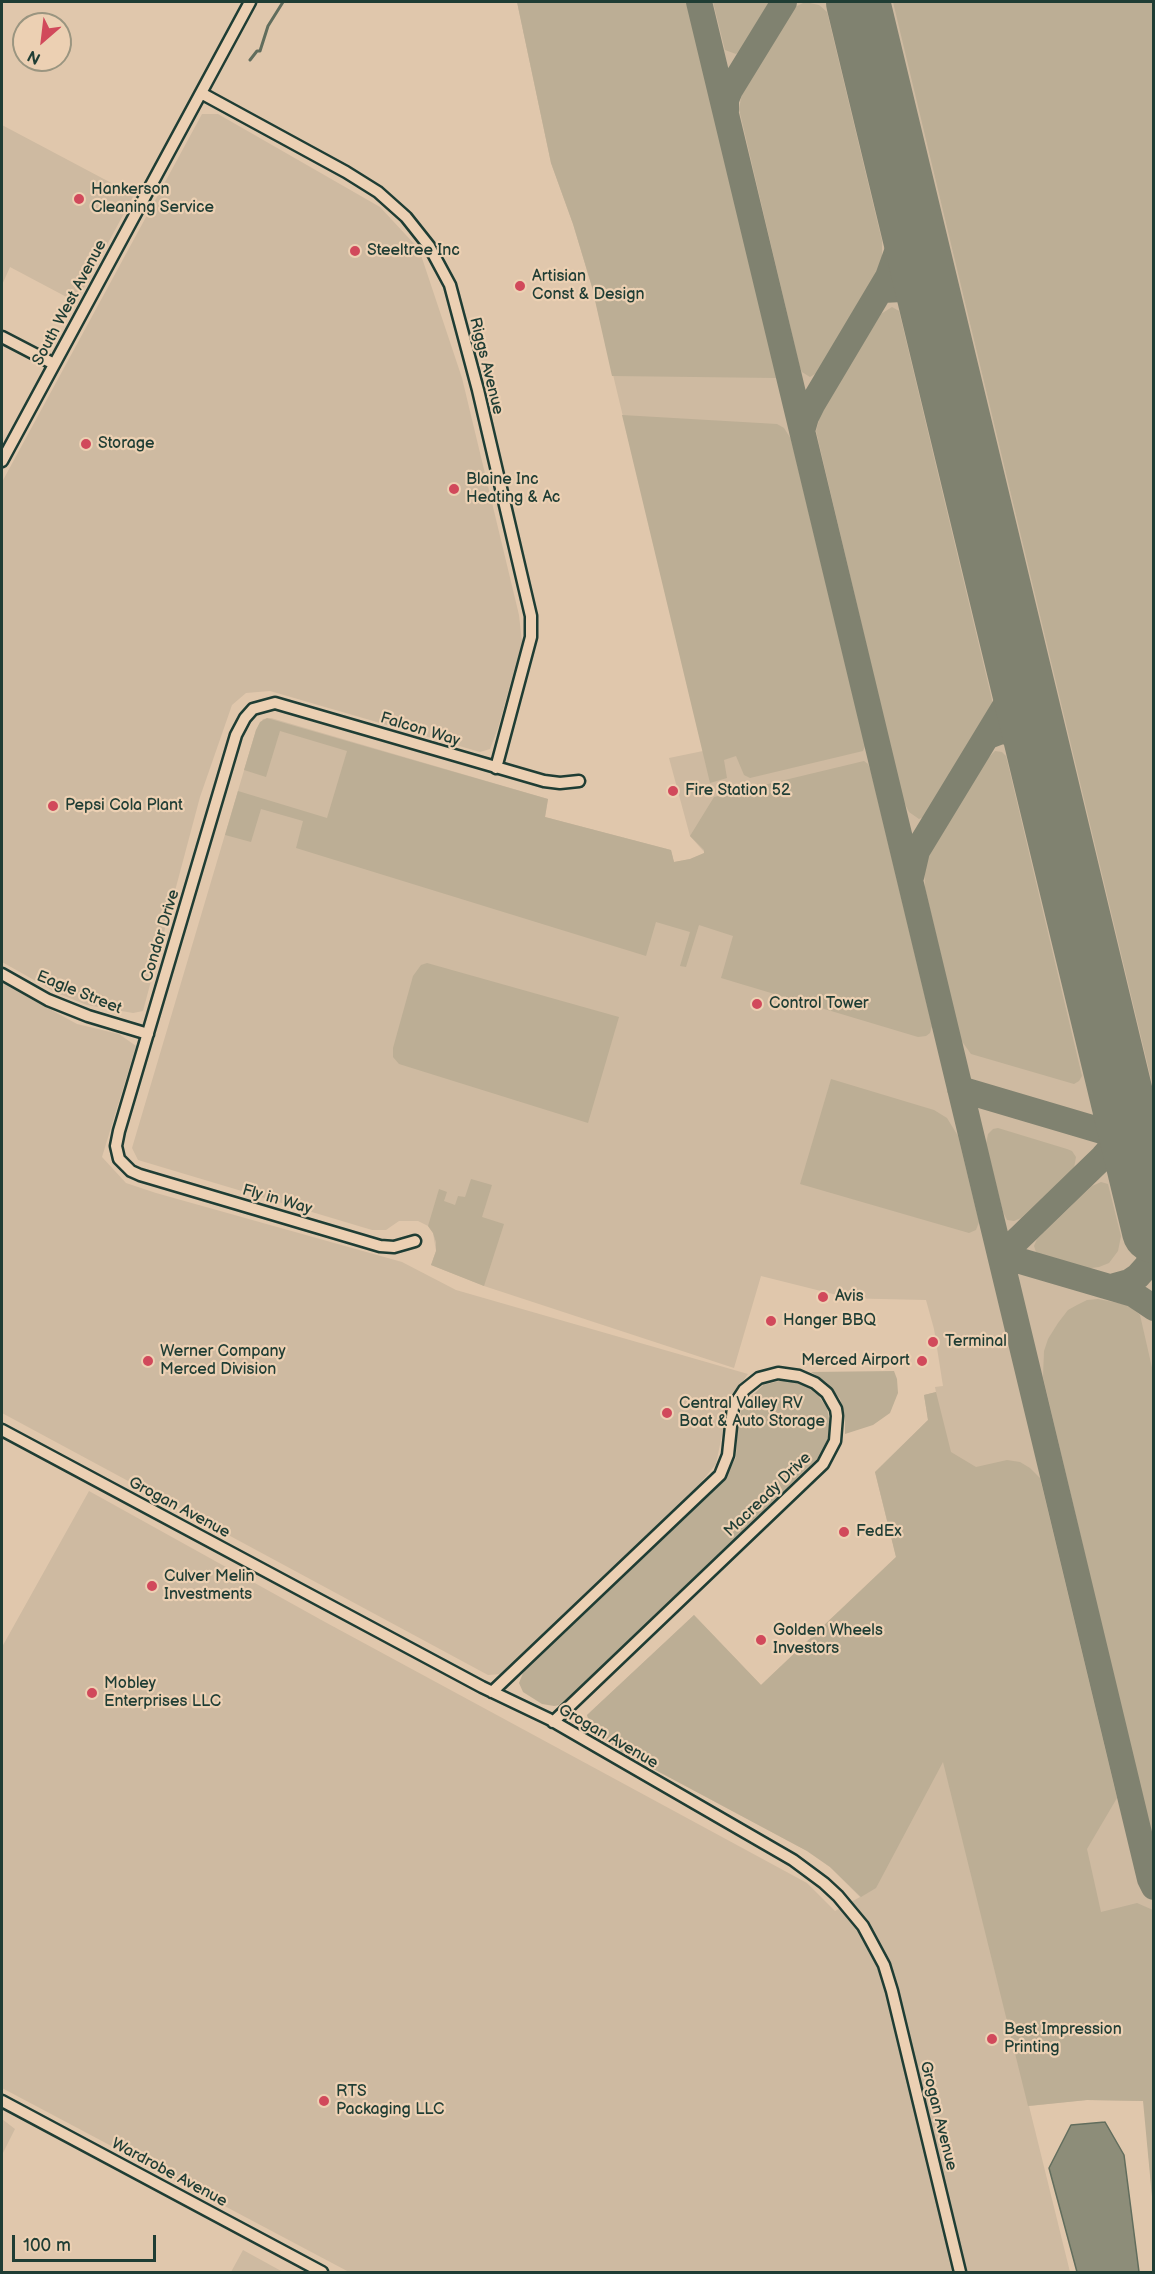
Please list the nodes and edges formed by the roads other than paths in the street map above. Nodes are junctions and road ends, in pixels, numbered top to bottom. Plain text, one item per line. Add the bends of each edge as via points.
1 (250, 2) edge
2 (201, 93) junction
3 (2, 337) edge
4 (54, 364) junction
5 (2, 461) edge
6 (253, 709) joint
7 (496, 768) junction
8 (579, 781) dead end
9 (2, 974) edge
10 (148, 1034) junction
11 (131, 1171) joint
12 (415, 1241) dead end
13 (2, 1430) edge
14 (492, 1692) junction
15 (553, 1722) junction
16 (2, 2101) edge
17 (322, 2272) edge
18 (960, 2272) edge

1 - 2 street, South West Avenue
2 - 4 street, South West Avenue
2 - 7 street, Riggs Avenue via 378,192 406,217 429,246 450,285 531,616 531,637
3 - 4 street
4 - 5 street, South West Avenue
6 - 7 street, Falcon Way via 275,702
6 - 10 street, Condor Drive via 236,735
7 - 8 street, Falcon Way via 544,782
9 - 10 street, Eagle Street via 48,1000
10 - 11 street, Condor Drive via 116,1146 119,1159
11 - 12 street, Fly in Way via 380,1246
13 - 14 street, Grogan Avenue
14 - 15 street, Grogan Avenue
14 - 15 street, Macready Drive via 720,1475 728,1455 733,1407 744,1390 759,1378 778,1372 815,1383 827,1393 837,1416 835,1441 823,1464
15 - 18 street, Grogan Avenue via 793,1860 838,1896 863,1926 884,1965 892,1991
16 - 17 street, Wardrobe Avenue

